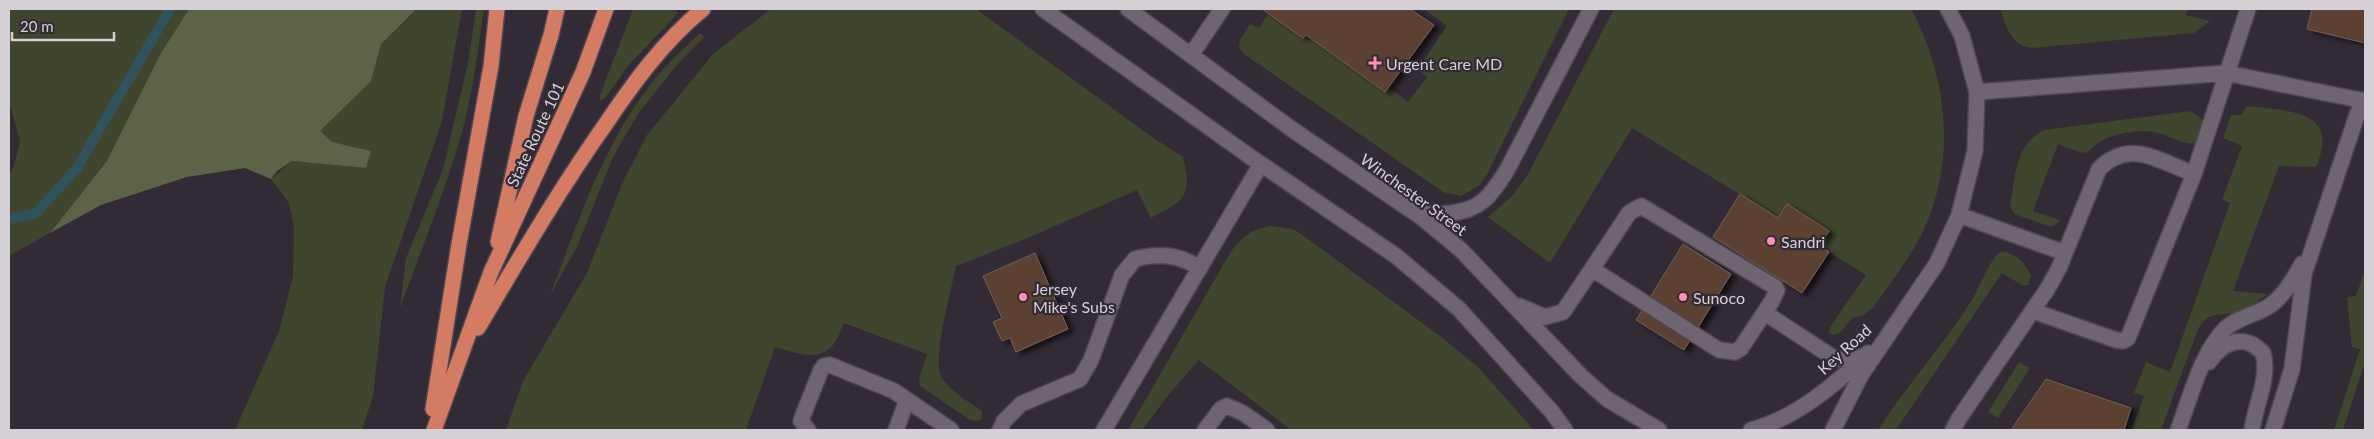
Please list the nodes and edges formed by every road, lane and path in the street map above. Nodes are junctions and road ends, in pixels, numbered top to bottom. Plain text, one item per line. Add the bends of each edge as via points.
1 (497, 9) edge
2 (557, 9) edge
3 (606, 9) edge
4 (703, 9) edge
5 (1043, 9) edge
6 (1128, 9) edge
7 (1222, 9) edge
8 (1591, 9) edge
9 (1948, 9) edge
10 (2248, 9) edge
11 (1191, 55) junction
12 (2226, 73) junction
13 (1977, 92) junction
14 (2364, 100) edge
15 (1261, 164) junction
16 (2194, 174) junction
17 (1401, 204) junction
18 (1959, 215) junction
19 (2312, 248) junction
20 (2065, 253) junction
21 (1200, 268) junction
22 (1592, 269) junction
23 (491, 272) junction
24 (1511, 302) junction
25 (2034, 311) junction
26 (1765, 313) junction
27 (1888, 333) junction
28 (1867, 354) junction
29 (456, 364) junction
30 (2195, 385) junction
31 (907, 400) junction
32 (1955, 425) edge
33 (1209, 429) edge
34 (430, 430) edge
35 (434, 430) edge
36 (808, 430) edge
37 (896, 430) edge
38 (951, 430) edge
39 (1000, 430) edge
40 (1104, 430) edge
41 (1267, 430) edge
42 (1565, 430) edge
43 (1659, 430) edge
44 (1751, 430) edge
45 (1833, 430) edge
46 (2178, 430) edge
47 (2252, 430) edge
48 (2273, 430) edge

1 - 34 highway via 491,66
2 - 23 highway, State Route 101 via 526,116
3 - 23 highway, State Route 101 via 583,72
4 - 29 highway via 667,42 639,76 583,155
5 - 15 street
6 - 11 street, Winchester Street
7 - 11 street
8 - 17 street via 1494,191 1482,203 1448,213 1434,214
9 - 13 street via 1962,36
10 - 12 street
11 - 17 street, Winchester Street
12 - 13 street
12 - 14 street
12 - 16 street
13 - 18 street via 1975,151
14 - 19 street
15 - 21 street
15 - 42 street via 1396,256 1459,309
16 - 20 street via 2131,152 2110,158 2099,169 2090,187
16 - 25 street via 2128,338 2116,340
17 - 24 street, Winchester Street via 1461,250
18 - 20 street
18 - 27 street via 1937,263
19 - 30 street via 2283,294 2268,307 2227,327 2215,339
19 - 48 street via 2304,274 2292,370
20 - 25 street
21 - 39 street via 1174,255 1135,259 1122,275 1091,360 1080,378 1021,404 1004,421
21 - 40 street
22 - 24 street via 1563,312 1554,316 1545,317
22 - 26 street via 1726,352 1741,348
22 - 26 street via 1628,213 1641,206 1775,287 1776,294
23 - 29 highway, State Route 101
24 - 43 street, Winchester Street via 1607,399
25 - 32 street
26 - 28 street via 1834,358 1852,361
27 - 28 street, Key Road
27 - 45 street, Key Road via 1861,375
28 - 44 street, Key Road via 1838,381 1792,412
29 - 35 highway, State Route 101
30 - 46 street
30 - 47 street via 2213,356 2225,345 2243,340 2258,347 2263,353 2265,373
31 - 36 street via 837,366 824,366 801,422
31 - 37 street
31 - 38 street
33 - 41 street via 1221,409 1227,406

